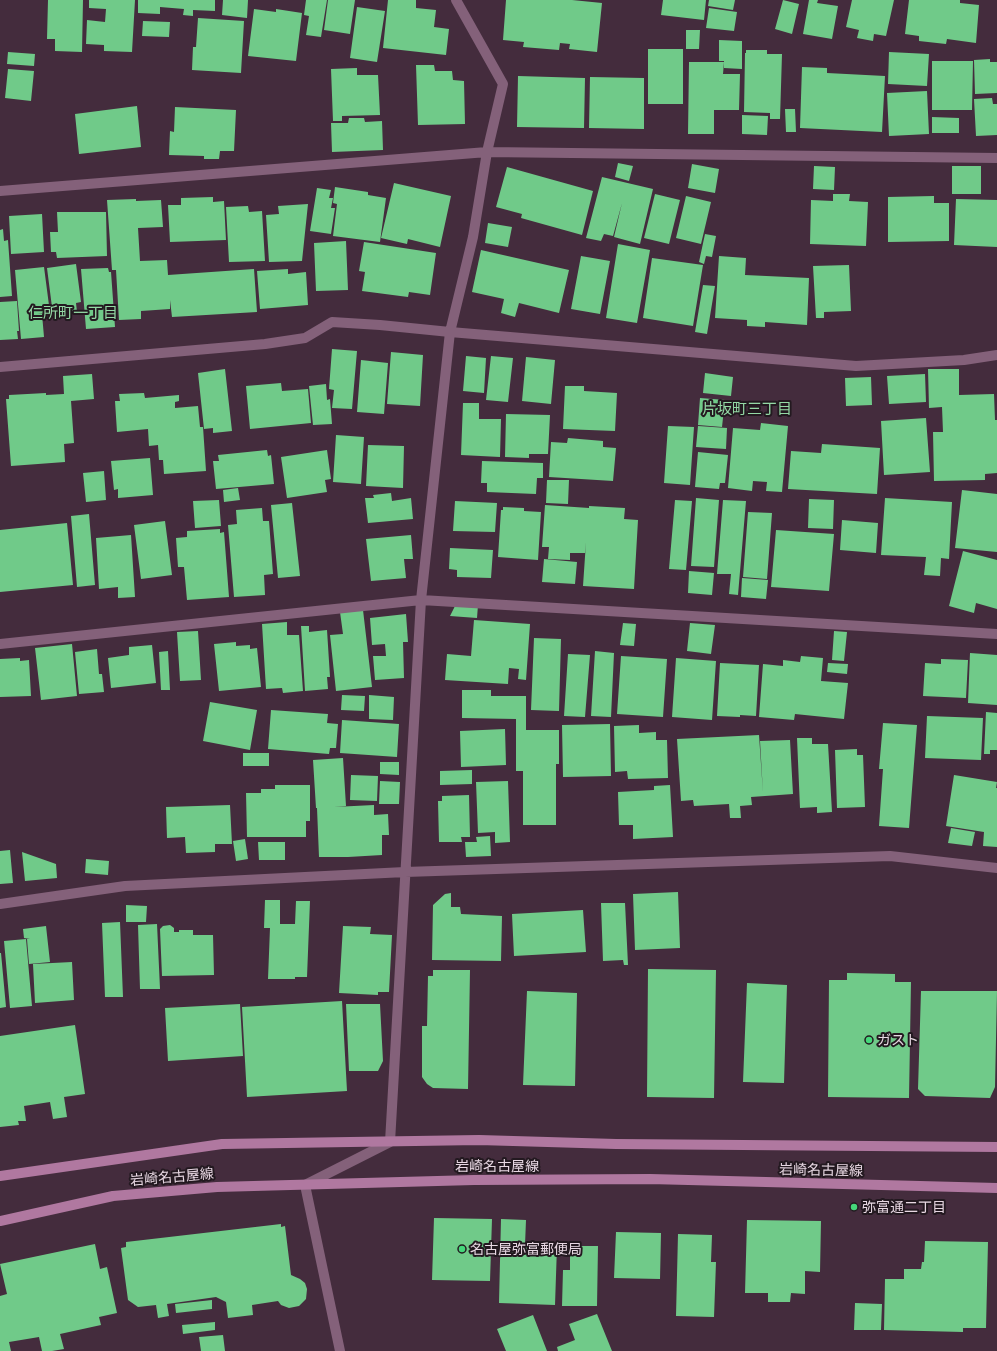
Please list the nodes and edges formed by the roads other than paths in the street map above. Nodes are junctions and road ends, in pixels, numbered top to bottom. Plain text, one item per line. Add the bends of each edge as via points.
1 (456, 0) edge
2 (487, 152) junction
3 (997, 158) edge
4 (0, 191) edge
5 (450, 332) junction
6 (997, 355) edge
7 (0, 367) edge
8 (421, 600) junction
9 (997, 634) edge
10 (0, 644) edge
11 (997, 868) edge
12 (405, 872) junction
13 (0, 904) edge
14 (390, 1142) junction
15 (997, 1147) edge
16 (0, 1176) edge
17 (305, 1185) junction
18 (997, 1188) edge
19 (0, 1221) edge
20 (340, 1351) edge

1 - 2 street via 503,84
2 - 3 street
2 - 4 street
2 - 5 street via 473,237
5 - 6 street via 856,366 964,360
5 - 7 street via 332,322 305,338 265,344
5 - 8 street
8 - 9 street
8 - 10 street
8 - 12 street
11 - 12 street via 890,856
12 - 13 street via 125,886
12 - 14 street
14 - 15 main road, 岩崎名古屋線 via 479,1140 616,1144
14 - 16 main road, 岩崎名古屋線 via 222,1144
14 - 17 street
17 - 18 main road, 岩崎名古屋線 via 474,1180 650,1179
17 - 19 main road, 岩崎名古屋線 via 217,1187 113,1196
17 - 20 street

